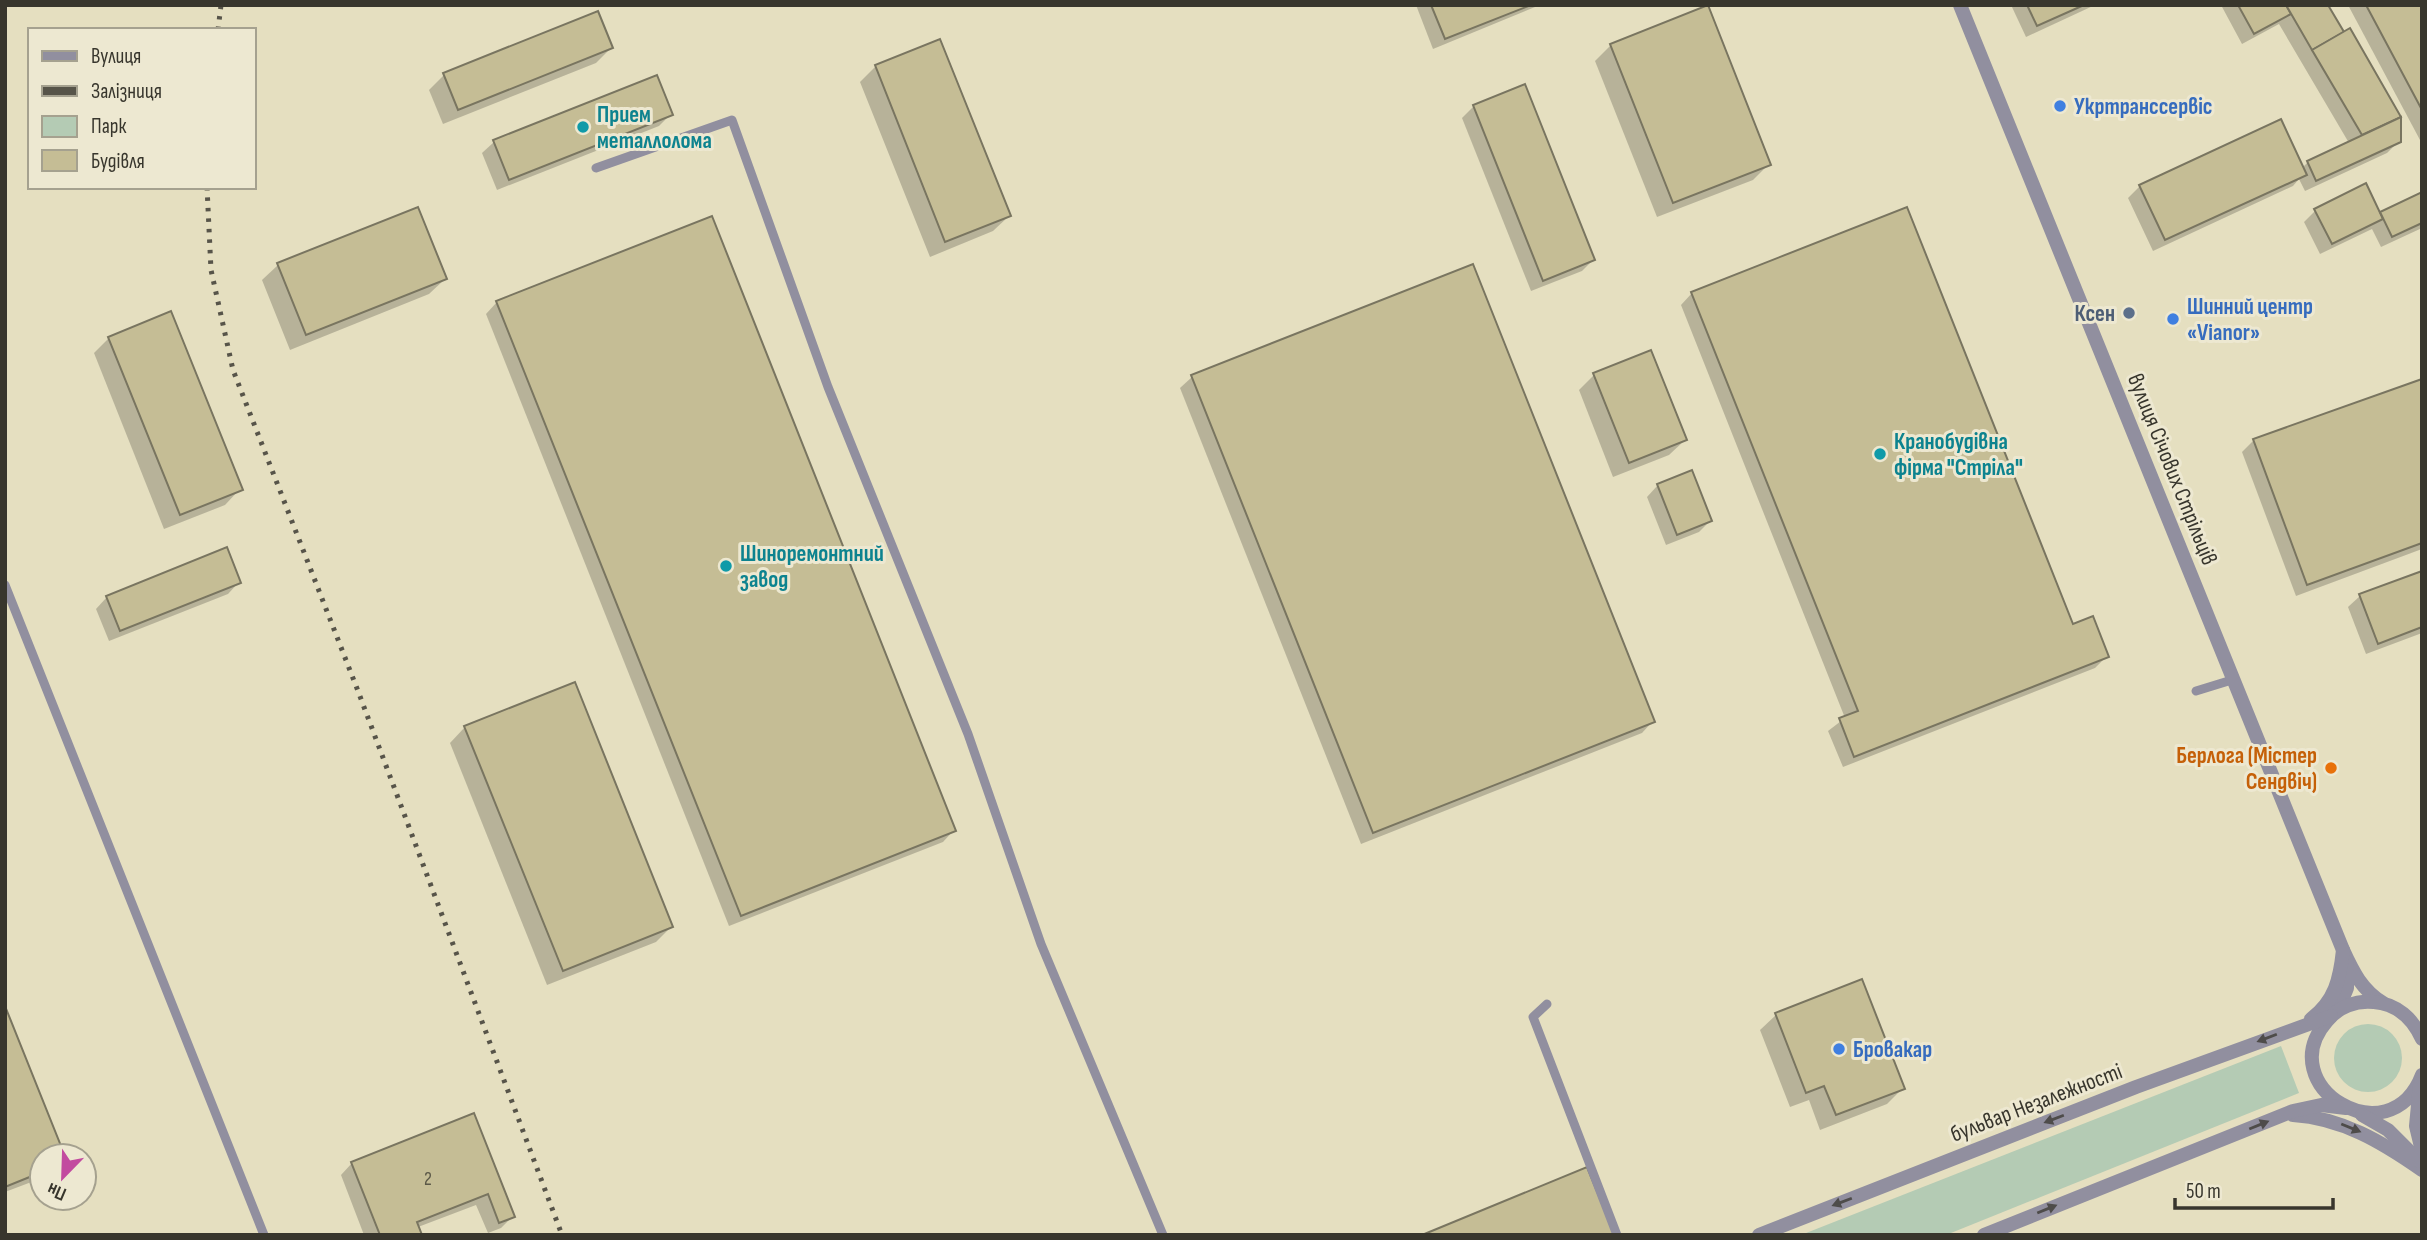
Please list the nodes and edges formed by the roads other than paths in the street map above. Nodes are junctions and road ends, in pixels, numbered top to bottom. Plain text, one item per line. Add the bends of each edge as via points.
1 (1960, 5) edge
2 (596, 168) dead end
3 (5, 585) edge
4 (2235, 679) junction
5 (2196, 691) dead end
6 (2343, 950) junction
7 (2383, 1003) junction
8 (1547, 1004) dead end
9 (2400, 1011) junction
10 (2335, 1013) junction
11 (2422, 1019) edge
12 (2302, 1026) junction
13 (2422, 1040) edge
14 (2421, 1076) edge
15 (2350, 1110) junction
16 (2284, 1115) junction
17 (2422, 1152) edge
18 (2422, 1167) edge
19 (264, 1235) edge
20 (1163, 1235) edge
21 (1617, 1235) edge
22 (1759, 1235) edge
23 (1984, 1235) edge

1 - 4 street, вулиця Січових Стрільців
2 - 20 lane via 732,120 828,387 968,734 1041,944
3 - 19 lane
4 - 5 lane
4 - 6 street, вулиця Січових Стрільців
6 - 7 street, вулиця Січових Стрільців via 2359,982
6 - 10 street, вулиця Січових Стрільців via 2347,988
6 - 12 street via 2334,993
7 - 9 street
7 - 10 street, бульвар Незалежності via 2365,1001
8 - 21 lane via 1533,1017
9 - 11 street
9 - 13 street
10 - 12 street, бульвар Незалежності
10 - 15 street, вулиця Січових Стрільців via 2316,1039 2314,1066 2324,1091
12 -> 22 street, бульвар Незалежності
14 - 15 street via 2406,1099 2390,1109 2372,1113
14 - 17 street via 2415,1115
15 - 16 street via 2320,1105
15 - 18 street via 2388,1130
16 -> 18 street via 2351,1128
23 -> 16 street

